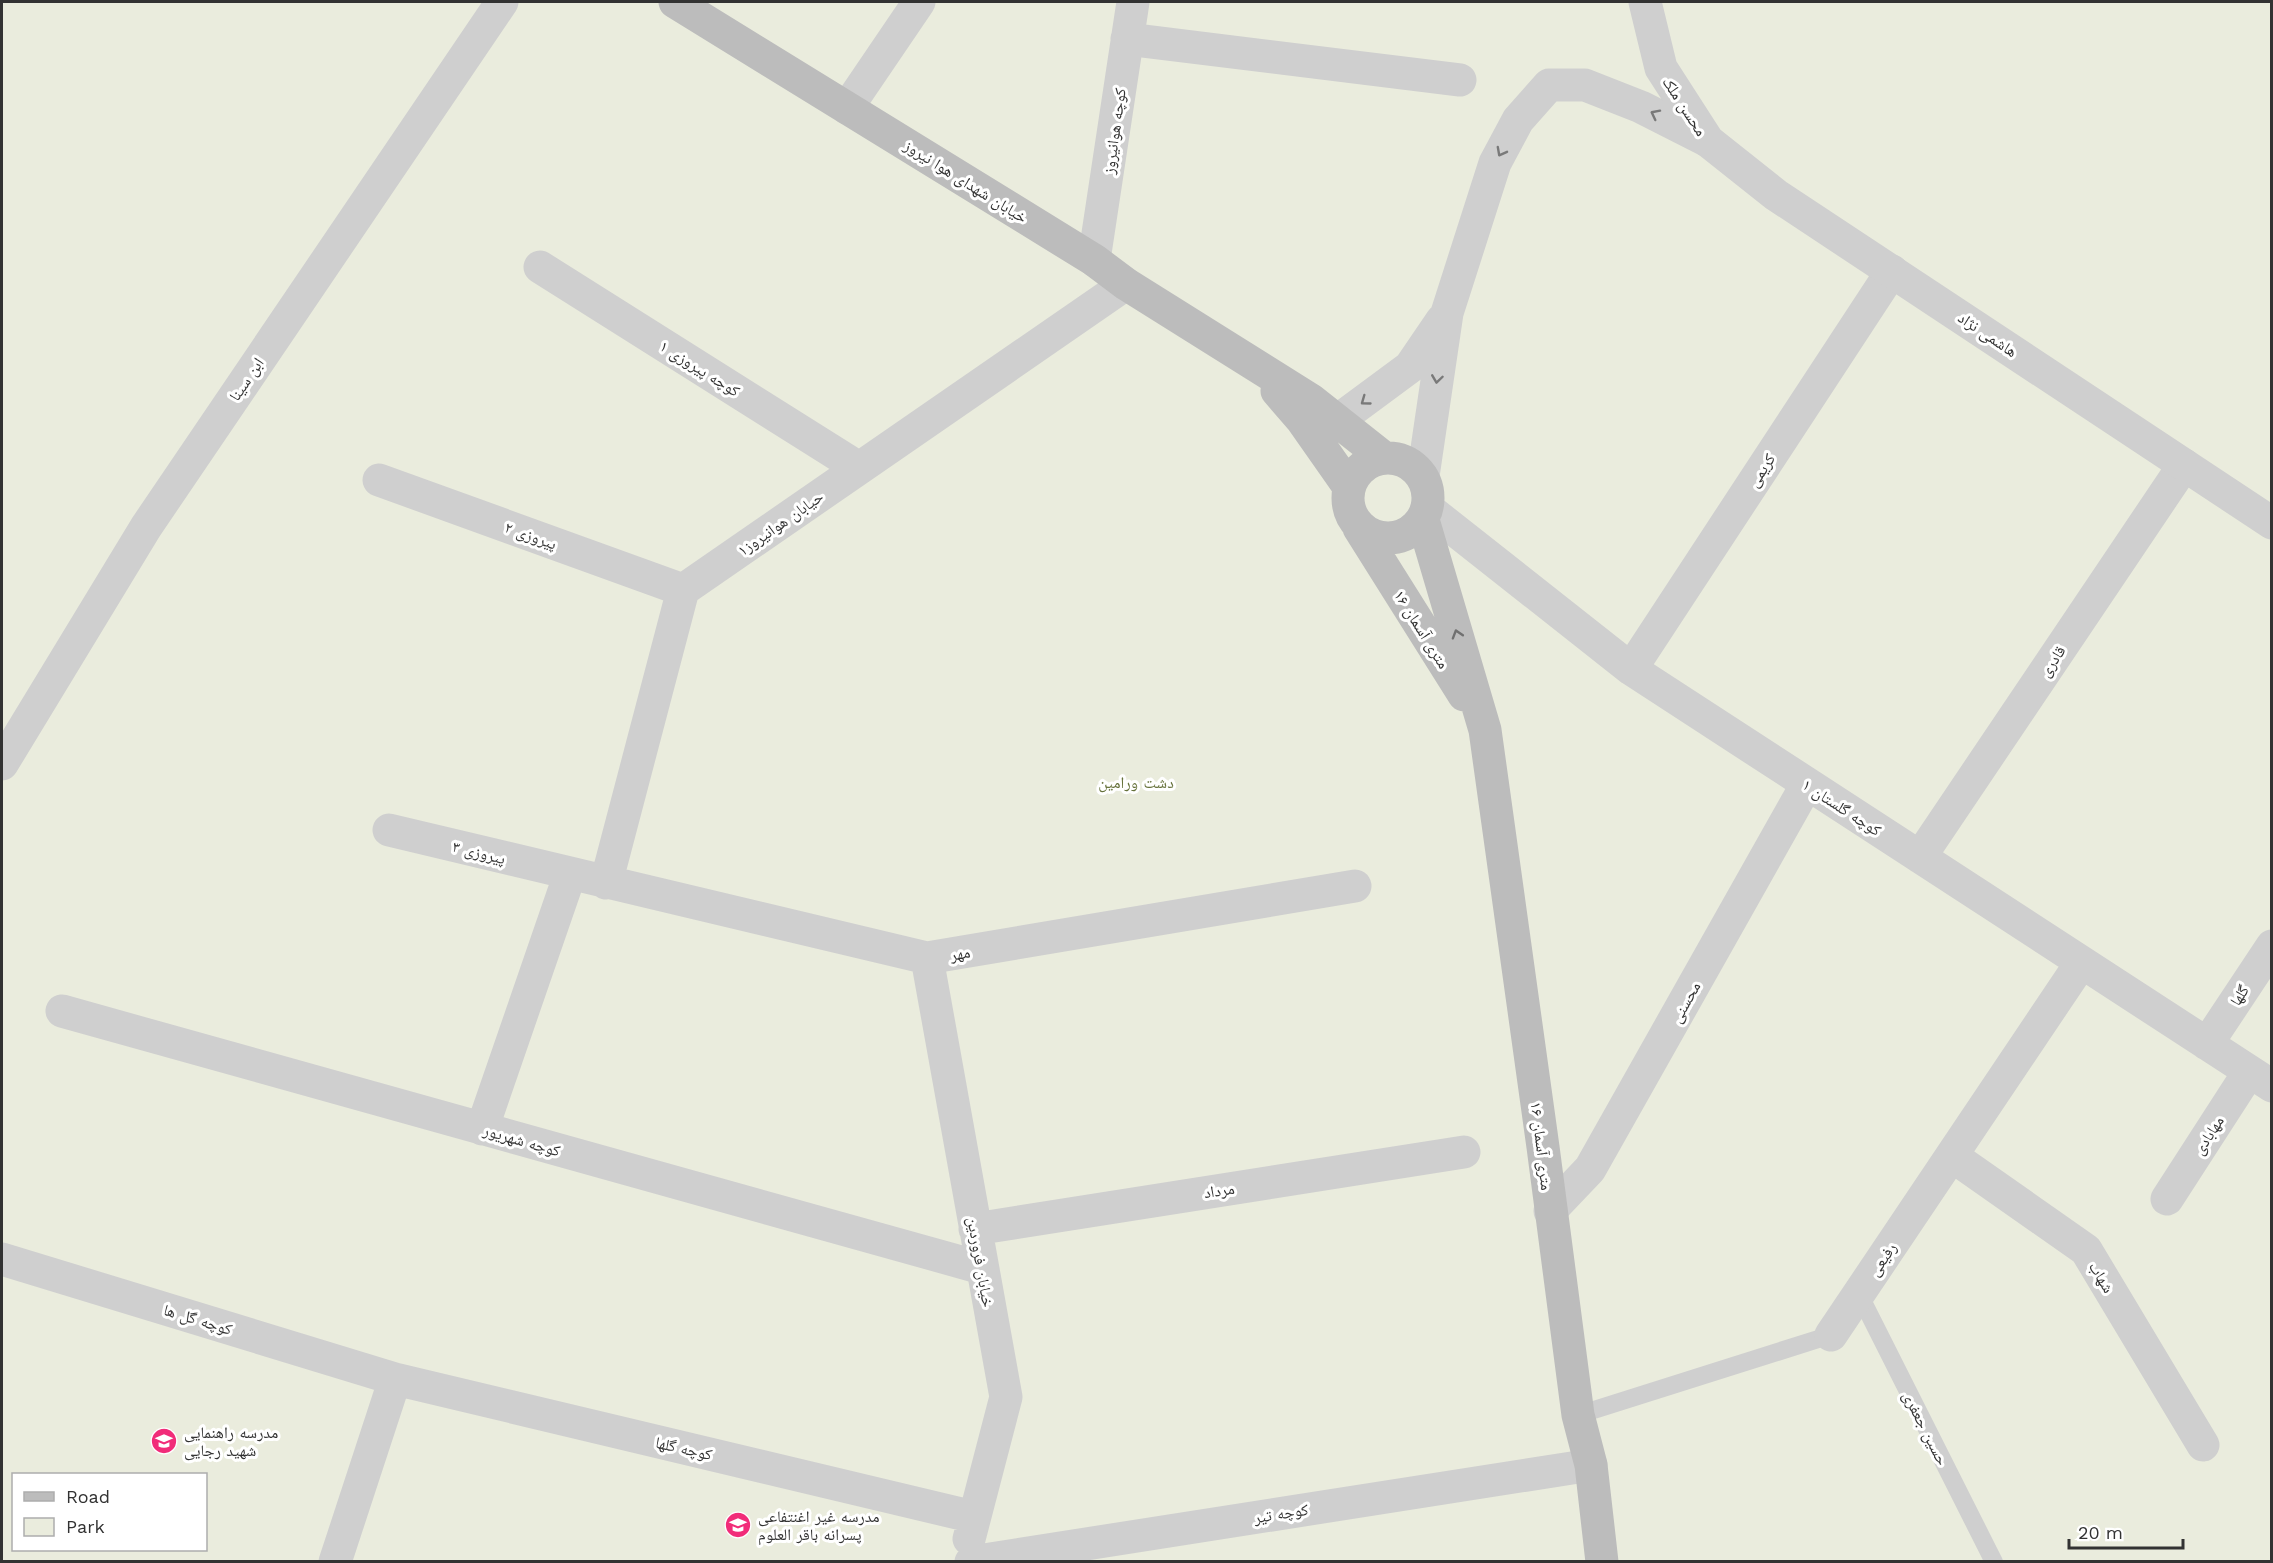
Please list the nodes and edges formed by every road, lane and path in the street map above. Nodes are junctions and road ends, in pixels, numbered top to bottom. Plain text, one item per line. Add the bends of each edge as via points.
1 (502, 2) edge
2 (675, 2) edge
3 (919, 2) edge
4 (1133, 2) edge
5 (1645, 2) edge
6 (1127, 39) junction
7 (1460, 80) dead end
8 (847, 108) junction
9 (1708, 141) junction
10 (1094, 261) junction
11 (540, 267) dead end
12 (1892, 271) junction
13 (1126, 284) junction
14 (1447, 313) junction
15 (1255, 365) junction
16 (1337, 421) junction
17 (1383, 457) junction
18 (2184, 465) junction
19 (859, 468) junction
20 (1423, 476) junction
21 (379, 480) dead end
22 (1349, 487) junction
23 (1425, 514) junction
24 (2271, 523) edge
25 (1359, 528) junction
26 (683, 590) junction
27 (1631, 669) junction
28 (1485, 730) junction
29 (2, 764) edge
30 (1807, 784) junction
31 (389, 830) dead end
32 (1920, 857) junction
33 (570, 874) junction
34 (606, 883) junction
35 (1355, 886) dead end
36 (2271, 946) edge
37 (927, 958) junction
38 (2081, 963) junction
39 (62, 1011) dead end
40 (2207, 1044) junction
41 (2260, 1079) edge
42 (483, 1129) junction
43 (1464, 1152) dead end
44 (1952, 1156) junction
45 (2167, 1199) dead end
46 (1550, 1211) junction
47 (975, 1229) junction
48 (2, 1259) edge
49 (982, 1268) junction
50 (1858, 1294) junction
51 (1831, 1335) joint
52 (395, 1379) junction
53 (1578, 1415) junction
54 (2203, 1445) dead end
55 (1591, 1464) junction
56 (974, 1516) junction
57 (335, 1562) edge
58 (962, 1562) edge
59 (971, 1562) edge
60 (1602, 1562) edge
61 (1994, 1562) edge

1 - 29 street, ابن سینا via 146,528
2 - 8 main road, خیابان شهدای هوا نیروز
3 - 8 street
4 - 6 street, کوچه هوانیروز
5 - 9 street, محسن ملک via 1660,68
6 - 7 street
6 - 10 street, کوچه هوانیروز
8 - 10 main road, خیابان شهدای هوا نیروز
9 - 12 street, هاشمی نژاد via 1776,195
9 -> 14 street via 1641,107 1585,85 1549,85 1518,120 1495,163
10 - 13 main road, خیابان شهدای هوا نیروز
11 - 19 street, کوچه پیروزی ۱
12 - 18 street, هاشمی نژاد
12 - 27 street, کریمی
13 - 15 main road, خیابان شهدای هوا نیروز
13 - 19 street, حیابان هوانیروز۱
14 -> 16 street via 1410,368
14 -> 20 street
15 - 16 main road, خیابان شهدای هوا نیروز
15 - 22 main road, خیابان شهدای هوا نیروز via 1302,420
16 - 17 main road, خیابان شهدای هوا نیروز
17 - 20 main road via 1406,461
17 - 22 main road via 1362,466
18 - 24 street, هاشمی نژاد
18 - 32 street, قادری
19 - 26 street, حیابان هوانیروز۱
20 - 23 main road via 1429,498
21 - 26 street, پیروزی ۲
22 - 25 main road via 1348,509
23 - 25 main road via 1405,536 1381,539
23 - 27 street, کوچه گلستان ۱
28 -> 23 main road, ۱۶ متری آسمان
25 - 28 main road, ۱۶ متری آسمان
26 - 34 street
27 - 30 street, کوچه گلستان ۱
28 - 46 main road, ۱۶ متری آسمان
30 - 32 street, کوچه گلستان ۱
30 - 46 street, محسنی via 1590,1169
31 - 33 street, پیروزی ۳
32 - 38 street, کوچه گلستان ۱
33 - 34 street, مهر
33 - 42 street
34 - 37 street, مهر
35 - 37 street, مهر
36 - 40 street, گلها
37 - 47 street, خیابان فروردین
38 - 40 street, کوچه گلستان ۱
38 - 44 street, رفیعی
39 - 42 street, کوچه شهریور
40 - 41 street, کوچه گلستان ۱
41 - 45 street, مهابادی
42 - 49 street, کوچه شهریور
43 - 47 street, مرداد
44 - 50 street, رفیعی
44 - 54 street, شهاب via 2086,1250
46 - 53 main road, ۱۶ متری آسمان
47 - 49 street, خیابان فروردین
48 - 52 street, کوچه گل ها
49 - 56 street, خیابان فروردین via 1006,1397
50 - 51 street, رفیعی
50 - 61 lane, حسین جعفری
51 - 53 lane, رفیعی
52 - 56 street, کوچه گلها
52 - 57 street
53 - 55 main road, ۱۶ متری آسمان
55 - 59 street, کوچه تیر
55 - 60 main road, ۱۶ متری آسمان
56 - 58 street, خیابان فروردین

